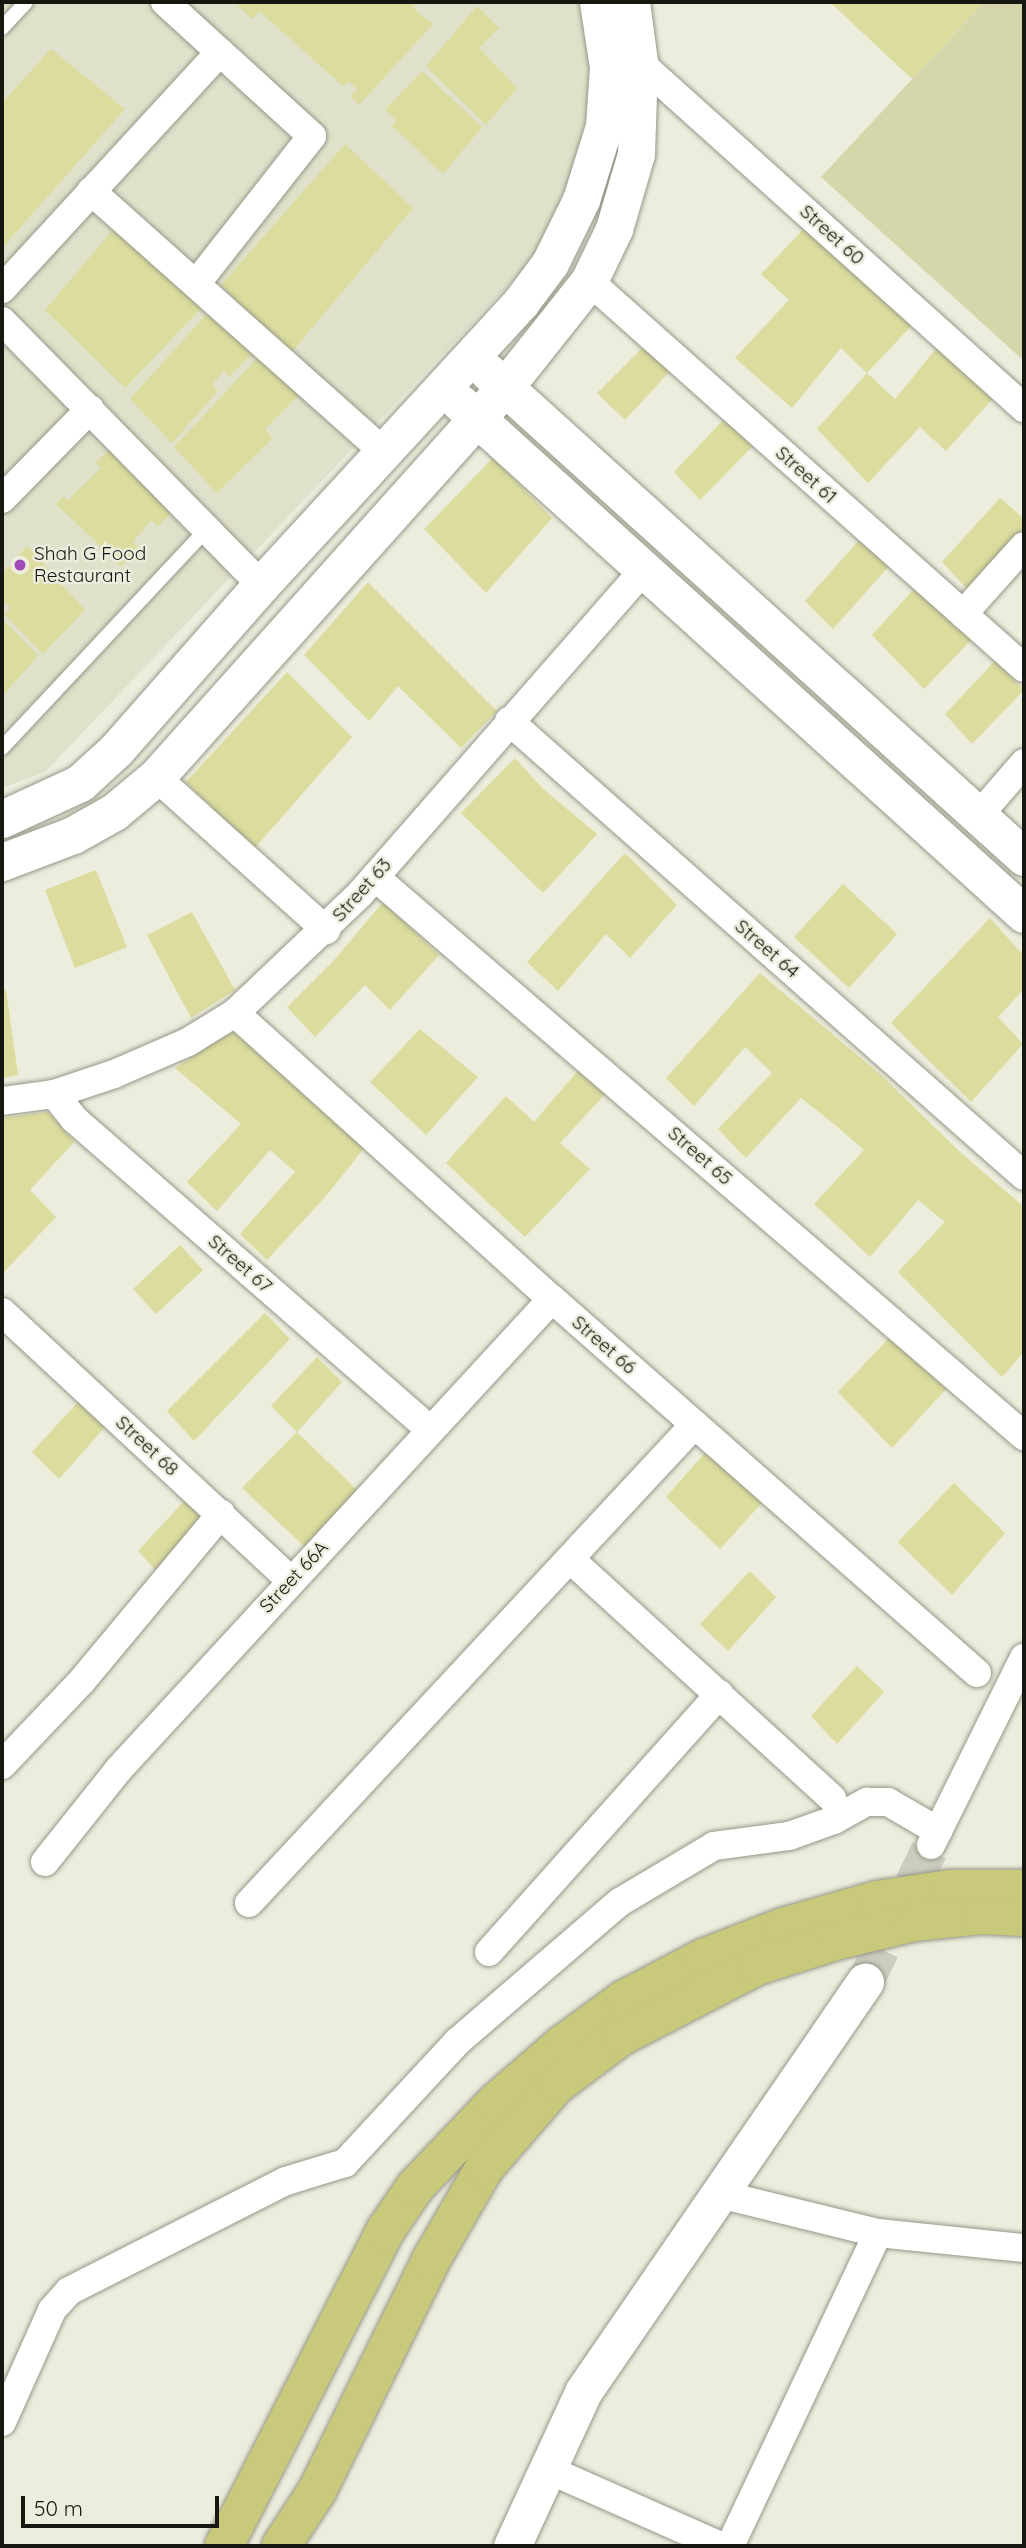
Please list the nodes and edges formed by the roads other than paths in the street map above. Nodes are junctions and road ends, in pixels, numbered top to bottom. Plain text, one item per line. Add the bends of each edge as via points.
1 (26, 2) edge
2 (165, 2) edge
3 (598, 2) edge
4 (631, 2) edge
5 (2, 28) edge
6 (220, 52) junction
7 (639, 62) junction
8 (91, 191) junction
9 (589, 281) junction
10 (196, 284) junction
11 (2, 289) edge
12 (2, 321) edge
13 (471, 358) junction
14 (505, 387) junction
15 (443, 388) junction
16 (1024, 408) edge
17 (90, 409) junction
18 (477, 418) junction
19 (384, 452) junction
20 (2, 499) edge
21 (208, 528) junction
22 (1024, 546) edge
23 (645, 569) junction
24 (261, 584) junction
25 (962, 614) junction
26 (1024, 668) edge
27 (509, 721) junction
28 (2, 748) edge
29 (1024, 763) edge
30 (156, 777) junction
31 (979, 815) junction
32 (2, 819) edge
33 (1024, 857) edge
34 (2, 862) edge
35 (375, 877) junction
36 (1024, 914) edge
37 (326, 930) junction
38 (235, 1013) junction
39 (54, 1094) junction
40 (2, 1101) edge
41 (1024, 1176) edge
42 (552, 1299) junction
43 (2, 1312) edge
44 (695, 1424) junction
45 (431, 1430) junction
46 (1024, 1436) edge
47 (221, 1514) junction
48 (570, 1559) junction
49 (290, 1581) junction
50 (1024, 1658) edge
51 (977, 1673) dead end
52 (720, 1693) junction
53 (2, 1765) edge
54 (832, 1798) dead end
55 (45, 1862) dead end
56 (1024, 1889) edge
57 (249, 1903) dead end
58 (1024, 1917) edge
59 (489, 1952) dead end
60 (865, 1982) tunnel mouth
61 (719, 2194) junction
62 (878, 2233) junction
63 (1024, 2248) edge
64 (2, 2422) edge
65 (547, 2469) junction
66 (224, 2546) edge
67 (281, 2546) edge
68 (512, 2546) edge
69 (720, 2546) edge
70 (730, 2546) edge

1 - 5 lane
2 - 6 street
3 - 13 street via 608,67 604,126 581,200 550,263
4 - 7 street
6 - 8 street
6 - 10 street via 312,136
7 - 9 street via 636,154 614,229
7 - 16 street, Street 60
8 - 10 street
8 - 11 street
9 - 14 street
9 - 25 street, Street 61
10 - 19 street
12 - 17 street
13 - 14 street
13 - 15 street
14 - 18 street
14 - 31 street
15 - 18 street
15 - 19 street
17 - 20 street
17 - 21 street
18 - 23 street
18 - 30 street
19 - 24 street
21 - 24 street
21 - 28 lane
22 - 25 street
23 - 27 street, Street 63
23 - 36 street
24 - 32 street via 80,783
25 - 26 street, Street 61
27 - 35 street, Street 63
27 - 41 street, Street 64
29 - 31 street
30 - 34 street via 114,812 73,835
30 - 37 street
31 - 33 street
35 - 37 street, Street 63
35 - 46 street, Street 65
37 - 38 street, Street 63
38 - 39 street, Street 63 via 188,1042
38 - 42 street, Street 66
39 - 40 street, Street 63
39 - 45 street, Street 67 via 74,1119
42 - 44 street, Street 66
42 - 45 street, Street 66A
43 - 47 street, Street 68
44 - 48 street
44 - 51 street, Street 66
45 - 49 street, Street 66A
47 - 49 street, Street 68
47 - 53 street via 81,1682
48 - 52 street
48 - 57 street
49 - 55 street, Street 66A via 119,1769
50 - 64 street via 934,1839 888,1802 867,1802 789,1836 714,1846 620,1902 457,2042 345,2163 286,2181 69,2291 52,2310
52 - 54 street
52 - 59 street
56 - 66 highway via 951,1889 877,1900 783,1927 703,1958 625,1999 563,2044 496,2102 415,2187 379,2243
58 - 67 highway via 981,1915 914,1922 757,1966 620,2037 556,2085 485,2166 431,2260 317,2491
60 - 61 street
61 - 62 street
61 - 65 street via 583,2392
62 - 63 street
62 - 70 street
65 - 68 street
65 - 69 street

